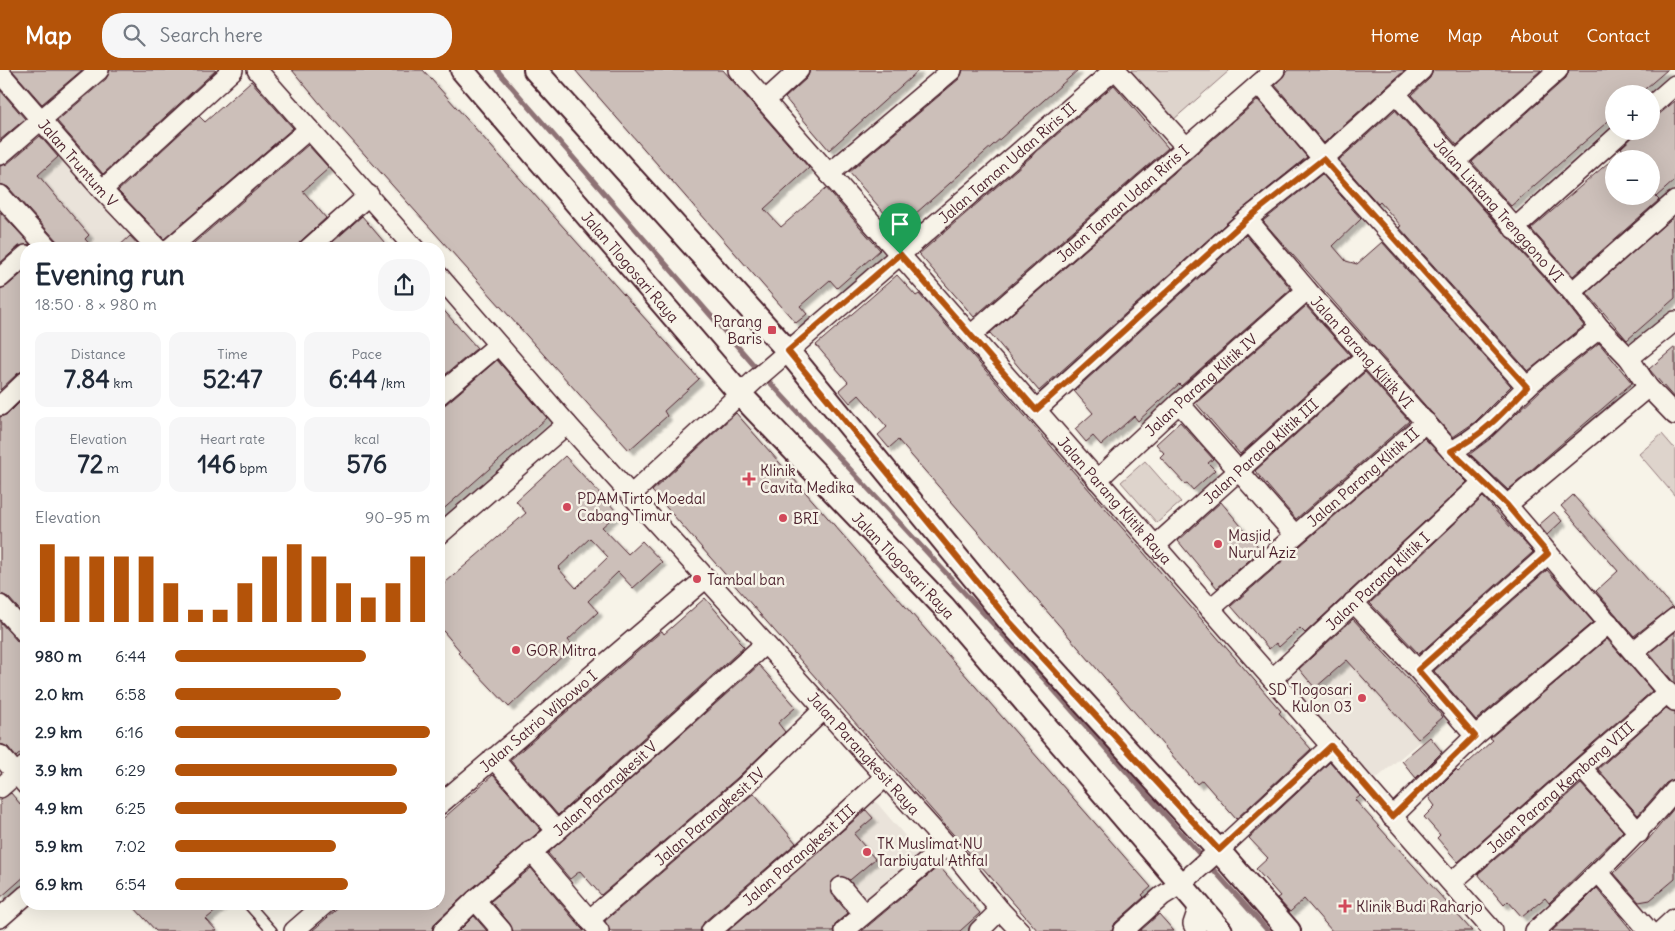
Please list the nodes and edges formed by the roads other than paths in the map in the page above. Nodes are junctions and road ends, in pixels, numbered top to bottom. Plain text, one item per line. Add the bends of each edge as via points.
1 (99, 70) edge
2 (233, 70) edge
3 (257, 70) edge
4 (462, 70) edge
5 (535, 70) edge
6 (738, 70) edge
7 (799, 70) edge
8 (952, 70) edge
9 (1115, 70) edge
10 (1275, 70) edge
11 (1422, 70) edge
12 (1558, 70) edge
13 (0, 73) edge
14 (1259, 84) junction
15 (1675, 85) edge
16 (1396, 94) junction
17 (1660, 98) edge
18 (765, 101) junction
19 (41, 121) junction
20 (309, 129) junction
21 (1613, 140) edge
22 (1186, 147) junction
23 (0, 154) edge
24 (1323, 159) junction
25 (1455, 162) junction
26 (829, 174) junction
27 (102, 190) junction
28 (0, 195) edge
29 (369, 195) junction
30 (1675, 201) edge
31 (1247, 219) junction
32 (1514, 229) junction
33 (39, 242) edge
34 (151, 242) edge
35 (177, 242) edge
36 (316, 242) edge
37 (409, 242) edge
38 (900, 254) junction
39 (20, 260) edge
40 (0, 278) edge
41 (445, 283) edge
42 (1307, 290) junction
43 (1572, 292) junction
44 (1675, 321) edge
45 (1600, 328) junction
46 (971, 335) junction
47 (498, 345) junction
48 (784, 354) junction
49 (1367, 355) junction
50 (1629, 358) junction
51 (20, 387) edge
52 (748, 387) junction
53 (1527, 387) junction
54 (1648, 387) junction
55 (445, 390) edge
56 (1179, 403) junction
57 (0, 406) edge
58 (1036, 410) junction
59 (1675, 415) edge
60 (1426, 422) junction
61 (568, 424) junction
62 (1451, 451) junction
63 (1238, 471) junction
64 (1098, 480) junction
65 (1483, 482) junction
66 (631, 495) junction
67 (1507, 505) junction
68 (445, 525) edge
69 (1295, 535) junction
70 (1155, 546) junction
71 (1548, 554) junction
72 (706, 578) junction
73 (1353, 602) junction
74 (0, 605) edge
75 (1210, 609) junction
76 (1675, 618) edge
77 (1609, 623) junction
78 (20, 627) edge
79 (765, 644) junction
80 (1634, 652) junction
81 (1418, 670) junction
82 (1272, 679) junction
83 (1672, 697) edge
84 (824, 709) junction
85 (1475, 736) junction
86 (1331, 746) junction
87 (0, 755) edge
88 (493, 758) junction
89 (1582, 768) junction
90 (20, 772) edge
91 (20, 777) edge
92 (884, 778) junction
93 (0, 788) edge
94 (1675, 790) edge
95 (445, 800) edge
96 (1392, 817) junction
97 (557, 831) junction
98 (1638, 833) junction
99 (947, 845) junction
100 (531, 851) junction
101 (1217, 852) junction
102 (1600, 873) junction
103 (1182, 882) junction
104 (1452, 882) junction
105 (841, 887) dead end
106 (20, 900) edge
107 (475, 900) junction
108 (1199, 906) junction
109 (253, 910) edge
110 (318, 910) edge
111 (1000, 910) junction
112 (864, 914) junction
113 (0, 918) edge
114 (1675, 918) edge
115 (594, 925) edge
116 (272, 931) edge
117 (294, 931) edge
118 (443, 931) edge
119 (502, 931) edge
120 (711, 931) edge
121 (844, 931) edge
122 (979, 931) edge
123 (1020, 931) edge
124 (1123, 931) edge
125 (1196, 931) edge
126 (1221, 931) edge
127 (1289, 931) edge
128 (1493, 931) edge
129 (1535, 931) edge
130 (1649, 931) edge
131 (1661, 931) edge

1 - 19 street
2 - 27 street
3 - 20 street
4 - 52 street, Jalan Tlogosari Raya
5 - 48 street
6 - 18 street, Jalan Parang Klitik Raya
7 - 18 street
8 - 26 street
9 - 22 street
9 - 38 street, Jalan Taman Udan Riris II
10 - 14 street, Jalan Taman Udan Riris I
11 - 16 street
12 - 25 street
13 - 19 street, Jalan Truntum V
14 - 22 street, Jalan Taman Udan Riris I
14 - 24 street
15 - 17 street
16 - 24 street
16 - 25 street, Jalan Lintang Trenggono VI
18 - 26 street, Jalan Parang Klitik Raya
19 - 23 street
19 - 27 street, Jalan Truntum V
20 - 29 street
20 - 35 street
21 - 32 street
22 - 46 street, Jalan Taman Udan Riris I
24 - 31 street
24 - 53 street
25 - 32 street, Jalan Lintang Trenggono VI
26 - 38 street, Jalan Parang Klitik Raya
27 - 34 street, Jalan Truntum V
28 - 33 street
29 - 36 street
29 - 37 street
30 - 43 street
31 - 42 street, Jalan Parang Klitik VI
31 - 58 street
32 - 43 street, Jalan Lintang Trenggono VI
38 - 46 street, Jalan Parang Klitik Raya
38 - 48 street, Jalan Taman Udan Riris II
39 - 40 street
41 - 47 street, Jalan Parangkesit Raya
42 - 49 street, Jalan Parang Klitik VI
42 - 56 street, Jalan Parang Klitik IV
43 - 45 street, Jalan Lintang Trenggono VI
44 - 50 street
45 - 50 street, Jalan Lintang Trenggono VI
45 - 53 street
46 - 58 street, Jalan Parang Klitik Raya
47 - 55 street
47 - 61 street, Jalan Parangkesit Raya
48 - 52 street, Jalan Taman Udan Riris II
48 - 101 street via 1010,622
49 - 60 street, Jalan Parang Klitik VI
49 - 63 street, Jalan Parang Klitik III
50 - 54 street, Jalan Lintang Trenggono VI
51 - 57 street
52 - 66 street, Jalan Taman Udan Riris II
52 - 103 street, Jalan Tlogosari Raya
53 - 62 street via 1469,443
54 - 59 street, Jalan Lintang Trenggono VI
54 - 67 street
56 - 63 street
56 - 64 street, Jalan Parang Klitik IV
58 - 64 street, Jalan Parang Klitik Raya
60 - 62 street, Jalan Parang Klitik VI
60 - 69 street, Jalan Parang Klitik II
61 - 66 street, Jalan Parangkesit Raya
61 - 68 street
62 - 65 street, Jalan Parang Klitik VI
63 - 69 street
63 - 70 street, Jalan Parang Klitik III
64 - 70 street, Jalan Parang Klitik Raya
65 - 67 street, Jalan Parang Klitik VI
65 - 73 street, Jalan Parang Klitik I
66 - 72 street, Jalan Parangkesit Raya
67 - 71 street, Jalan Parang Klitik VI
69 - 75 street, Jalan Parang Klitik II
70 - 75 street, Jalan Parang Klitik Raya
71 - 77 street, Jalan Parang Klitik VI
71 - 81 street
72 - 79 street, Jalan Parangkesit Raya
72 - 88 street, Jalan Satrio Wibowo I
73 - 81 street
73 - 82 street, Jalan Parang Klitik I
74 - 78 street
75 - 82 street, Jalan Parang Klitik Raya
76 - 80 street
77 - 80 street, Jalan Parang Klitik VI
77 - 85 street
79 - 84 street, Jalan Parangkesit Raya
79 - 97 street, Jalan Parangkesit V
80 - 83 street, Jalan Parang Klitik VI
81 - 85 street
82 - 86 street, Jalan Parang Klitik Raya
83 - 89 street, Jalan Parang Kembang VIII
84 - 92 street, Jalan Parangkesit Raya
84 - 115 street, Jalan Parangkesit IV
85 - 96 street
86 - 96 street, Jalan Parang Klitik Raya
86 - 101 street
87 - 90 street
88 - 95 street, Jalan Satrio Wibowo I
88 - 97 street
89 - 98 street
89 - 104 street, Jalan Parang Kembang VIII
91 - 93 street
92 - 99 street, Jalan Parangkesit Raya
92 - 120 street, Jalan Parangkesit III
94 - 98 street
96 - 104 street, Jalan Parang Klitik Raya
97 - 100 street, Jalan Parangkesit V
98 - 102 street
99 - 111 street, Jalan Parangkesit Raya
99 - 112 street
100 - 107 street, Jalan Parangkesit V
100 - 115 street
101 - 103 street
101 - 127 street
102 - 129 street
102 - 130 street
103 - 108 street, Jalan Tlogosari Raya
103 - 124 street
104 - 128 street, Jalan Parang Klitik Raya
105 - 112 street
106 - 113 street
107 - 118 street, Jalan Parangkesit V
107 - 119 street
108 - 125 street via 1193,924
108 - 126 street, Jalan Tlogosari Raya
109 - 116 lane
110 - 117 street
111 - 122 street
111 - 123 street, Jalan Parangkesit Raya
112 - 121 street
114 - 131 street

